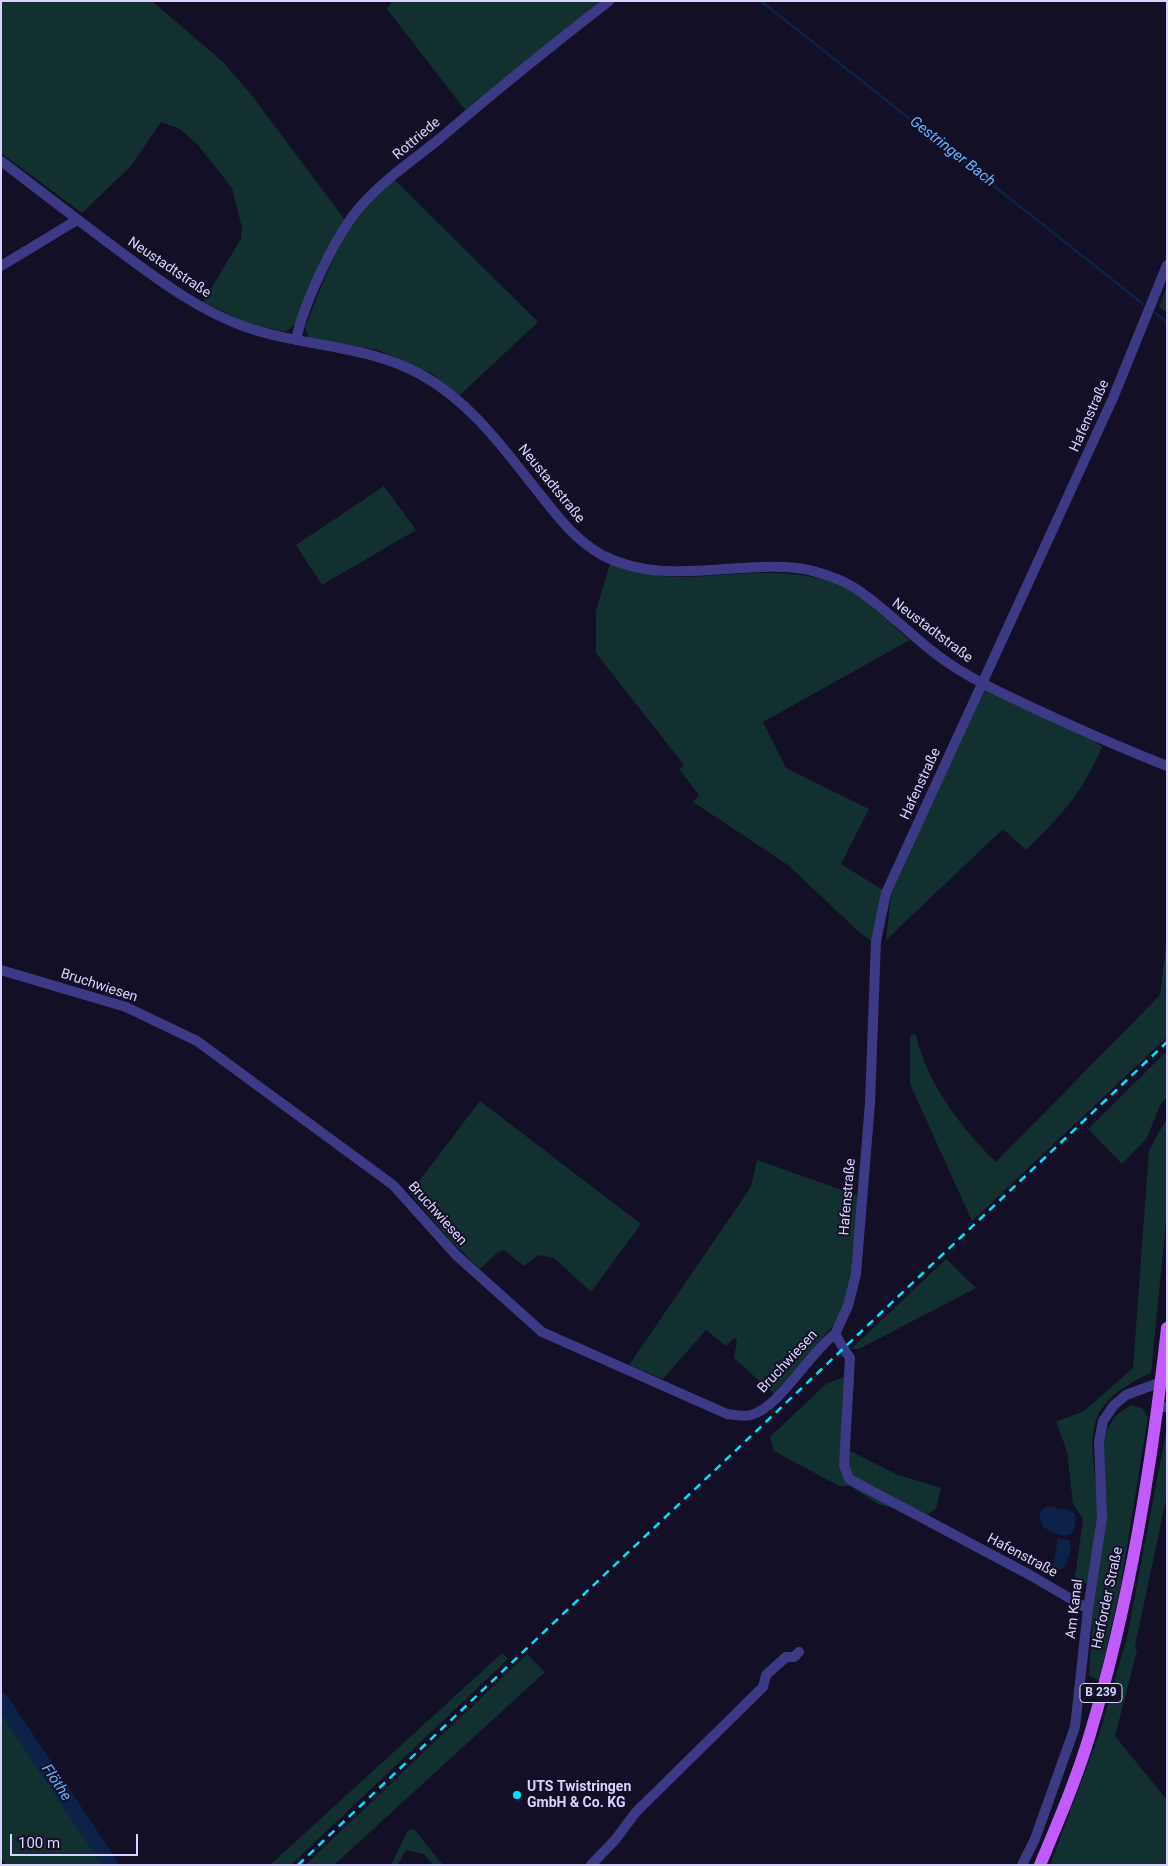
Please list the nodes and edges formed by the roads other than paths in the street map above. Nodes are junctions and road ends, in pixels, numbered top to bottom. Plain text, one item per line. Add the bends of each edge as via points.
1 (609, 1) edge
2 (1, 161) edge
3 (77, 220) junction
4 (1167, 265) edge
5 (1, 266) edge
6 (296, 340) junction
7 (982, 684) junction
8 (1167, 766) edge
9 (1, 970) edge
10 (1167, 1328) edge
11 (835, 1334) junction
12 (1161, 1382) junction
13 (1162, 1407) edge
14 (1088, 1609) junction
15 (799, 1652) dead end
16 (591, 1865) edge
17 (1022, 1865) edge
18 (1040, 1865) edge

1 - 6 street, Rottriede via 375,191 360,207 348,222 323,270
2 - 3 street, Neustadtstraße
3 - 5 street
3 - 6 street, Neustadtstraße via 196,304 246,327
4 - 7 street, Hafenstraße via 1113,398
6 - 7 street, Neustadtstraße via 363,351 407,367 435,382 483,424 568,530 606,557 646,569 677,572 768,566 801,568 841,580 939,657
7 - 8 street, Neustadtstraße via 1111,744
7 - 11 street, Hafenstraße via 886,893 876,941 870,1103 856,1274 848,1306
9 - 11 street, Bruchwiesen via 126,1007 197,1041 393,1185 456,1255 542,1332 727,1414 751,1415 760,1411
10 - 12 main road, Herforder Straße / B 239
11 - 14 street, Hafenstraße via 850,1358 844,1465 849,1479
12 - 13 main road, Herforder Straße / B 239
12 - 14 street, Am Kanal via 1126,1395 1103,1421 1099,1442 1102,1518
13 - 18 main road, Herforder Straße / B 239 via 1119,1621 1090,1734
14 - 17 street, Am Kanal via 1075,1727 1036,1839
15 - 16 street via 794,1657 786,1657 766,1675 763,1687 636,1812 616,1840

